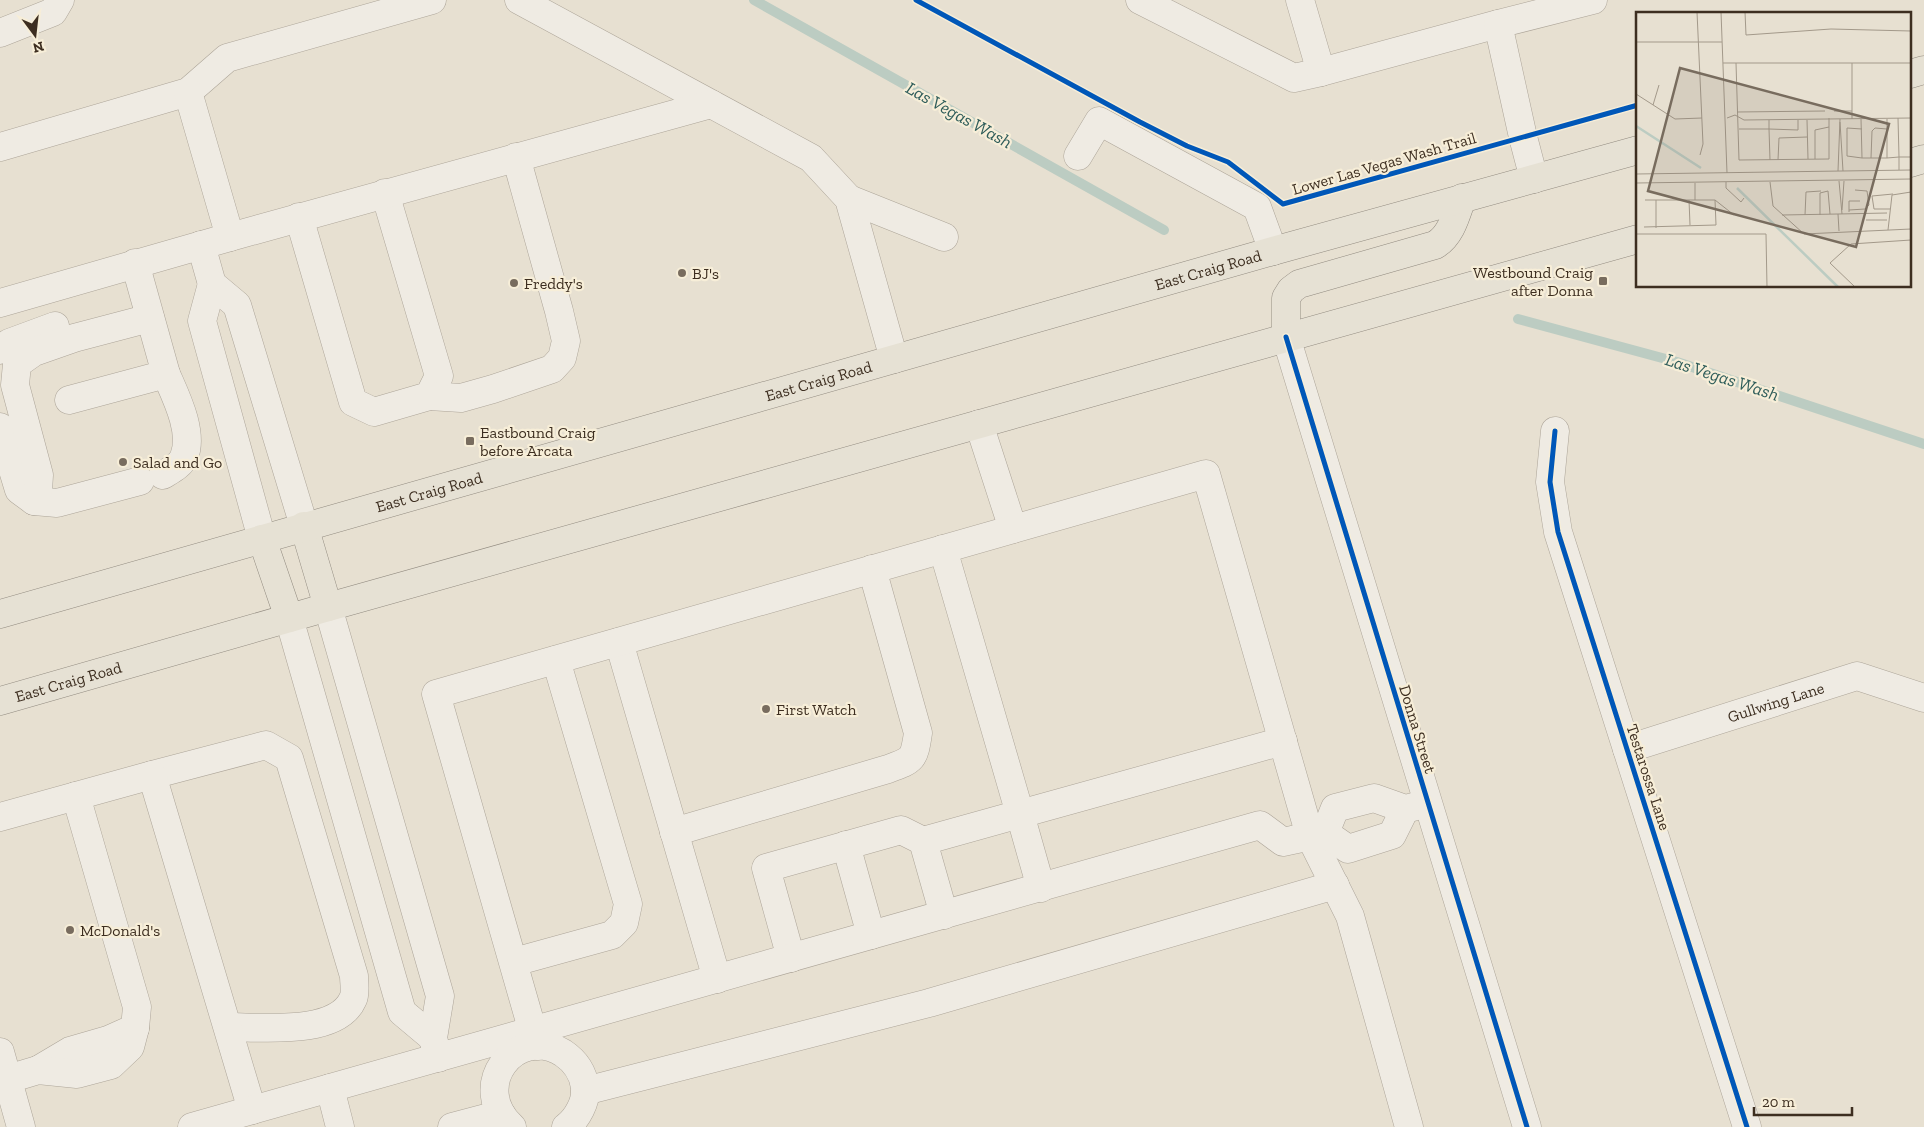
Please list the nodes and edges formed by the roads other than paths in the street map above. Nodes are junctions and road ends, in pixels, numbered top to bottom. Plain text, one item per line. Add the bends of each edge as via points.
1 (60, 0) edge
2 (432, 0) edge
3 (519, 0) edge
4 (1140, 0) edge
5 (1300, 0) edge
6 (1593, 0) edge
7 (1544, 6) edge
8 (1498, 24) junction
9 (0, 33) edge
10 (1321, 72) junction
11 (188, 92) junction
12 (711, 104) junction
13 (0, 147) edge
14 (1636, 151) edge
15 (1078, 156) dead end
16 (516, 157) junction
17 (1534, 179) junction
18 (385, 193) junction
19 (1462, 198) junction
20 (849, 199) junction
21 (299, 217) junction
22 (230, 237) junction
23 (944, 237) dead end
24 (1636, 240) edge
25 (201, 245) junction
26 (1274, 251) junction
27 (135, 263) junction
28 (212, 284) junction
29 (0, 303) edge
30 (148, 309) junction
31 (1286, 338) junction
32 (0, 350) edge
33 (894, 359) junction
34 (166, 374) junction
35 (429, 396) junction
36 (69, 400) dead end
37 (979, 424) junction
38 (0, 427) edge
39 (1556, 431) dead end
40 (34, 501) junction
41 (304, 526) junction
42 (1012, 530) junction
43 (262, 539) junction
44 (944, 549) junction
45 (872, 569) junction
46 (328, 607) junction
47 (0, 614) edge
48 (289, 618) junction
49 (619, 642) junction
50 (556, 660) junction
51 (1924, 698) edge
52 (0, 701) edge
53 (1283, 741) junction
54 (1627, 749) junction
55 (152, 775) junction
56 (76, 796) junction
57 (1416, 806) junction
58 (1020, 814) junction
59 (0, 817) edge
60 (674, 832) junction
61 (1318, 835) junction
62 (923, 841) junction
63 (846, 845) junction
64 (1335, 885) junction
65 (1041, 888) junction
66 (944, 915) junction
67 (872, 935) junction
68 (790, 958) junction
69 (514, 962) junction
70 (717, 979) junction
71 (228, 1027) junction
72 (536, 1038) junction
73 (435, 1048) junction
74 (0, 1052) edge
75 (8, 1079) junction
76 (330, 1088) junction
77 (585, 1091) junction
78 (252, 1110) junction
79 (507, 1121) edge
80 (21, 1127) edge
81 (192, 1127) edge
82 (340, 1127) edge
83 (452, 1127) edge
84 (566, 1127) edge
85 (1409, 1127) edge
86 (1527, 1127) edge
87 (1747, 1127) edge

1 - 9 street via 52,12
2 - 11 street via 227,58
3 - 12 street
4 - 10 street via 1294,78
5 - 10 street
6 - 7 street
7 - 8 street
8 - 10 street
8 - 17 street
11 - 13 street
11 - 22 street
12 - 16 street
12 - 20 street via 811,158
14 - 17 main road, East Craig Road
15 - 26 street via 1100,121 1257,207
16 - 18 street
16 - 35 street via 561,319 566,341 562,358 552,369 493,389 461,398
17 - 19 main road, East Craig Road
18 - 21 street
18 - 35 street via 439,376
19 - 26 main road, East Craig Road
19 - 31 main road via 1447,235 1435,245 1299,284 1291,290 1286,298
20 - 23 street
20 - 33 street
21 - 22 street
21 - 35 street via 353,402 374,412
22 - 25 street
24 - 31 main road, East Craig Road
25 - 27 street
25 - 28 street
26 - 33 main road, East Craig Road
27 - 29 street
27 - 30 street
28 - 41 street via 237,305
28 - 43 street via 202,321
30 - 32 street via 45,329 9,343
30 - 34 street
30 - 40 street via 34,352 17,364 15,385 40,475
31 - 37 main road, East Craig Road
31 - 57 street, Donna Street
33 - 41 main road, East Craig Road
34 - 36 street
34 - 40 street via 181,407 186,438 184,458 175,468 152,478 57,503
37 - 42 street
37 - 46 main road, East Craig Road
38 - 40 street via 19,490
39 - 54 street, Testarossa Lane via 1550,482 1558,532
41 - 43 main road, East Craig Road
41 - 46 main road
42 - 44 street
42 - 53 street via 1206,474
43 - 47 main road, East Craig Road
43 - 48 main road
44 - 45 street
44 - 58 street
45 - 49 street
45 - 60 street via 918,733 915,753 907,763
46 - 48 main road, East Craig Road
46 - 73 street via 440,996
48 - 52 main road, East Craig Road
48 - 73 street via 402,1012
49 - 50 street
49 - 60 street
50 - 69 street via 628,904 624,923 612,935
50 - 69 street via 436,694
51 - 54 street, Gullwing Lane via 1857,676
53 - 58 street
53 - 61 street
54 - 87 street, Testarossa Lane
55 - 56 street
55 - 71 street
55 - 71 street via 266,745 289,758 354,976 354,998 338,1017 304,1027
56 - 59 street
56 - 75 street via 137,1007 135,1028 130,1047 111,1065 77,1074 38,1070
57 - 61 street via 1374,798 1335,808
57 - 61 street via 1392,835 1348,849
57 - 86 street, Donna Street
58 - 62 street
58 - 65 street
60 - 70 street
61 - 64 street
61 - 65 street via 1283,842 1260,826
62 - 63 street via 901,830
62 - 66 street
63 - 67 street
63 - 68 street via 766,868
64 - 77 street via 929,1003
64 - 85 street via 1350,916
65 - 66 street
66 - 67 street
67 - 68 street
68 - 70 street
69 - 72 street
70 - 72 street
71 - 78 street
72 - 73 street
72 - 77 street via 569,1057 579,1068
72 - 79 street via 513,1054 502,1065 496,1078 494,1093 497,1107
73 - 76 street
74 - 75 street
75 - 80 street
76 - 78 street
76 - 82 street
77 - 84 street via 580,1112
78 - 81 street
79 - 83 street

